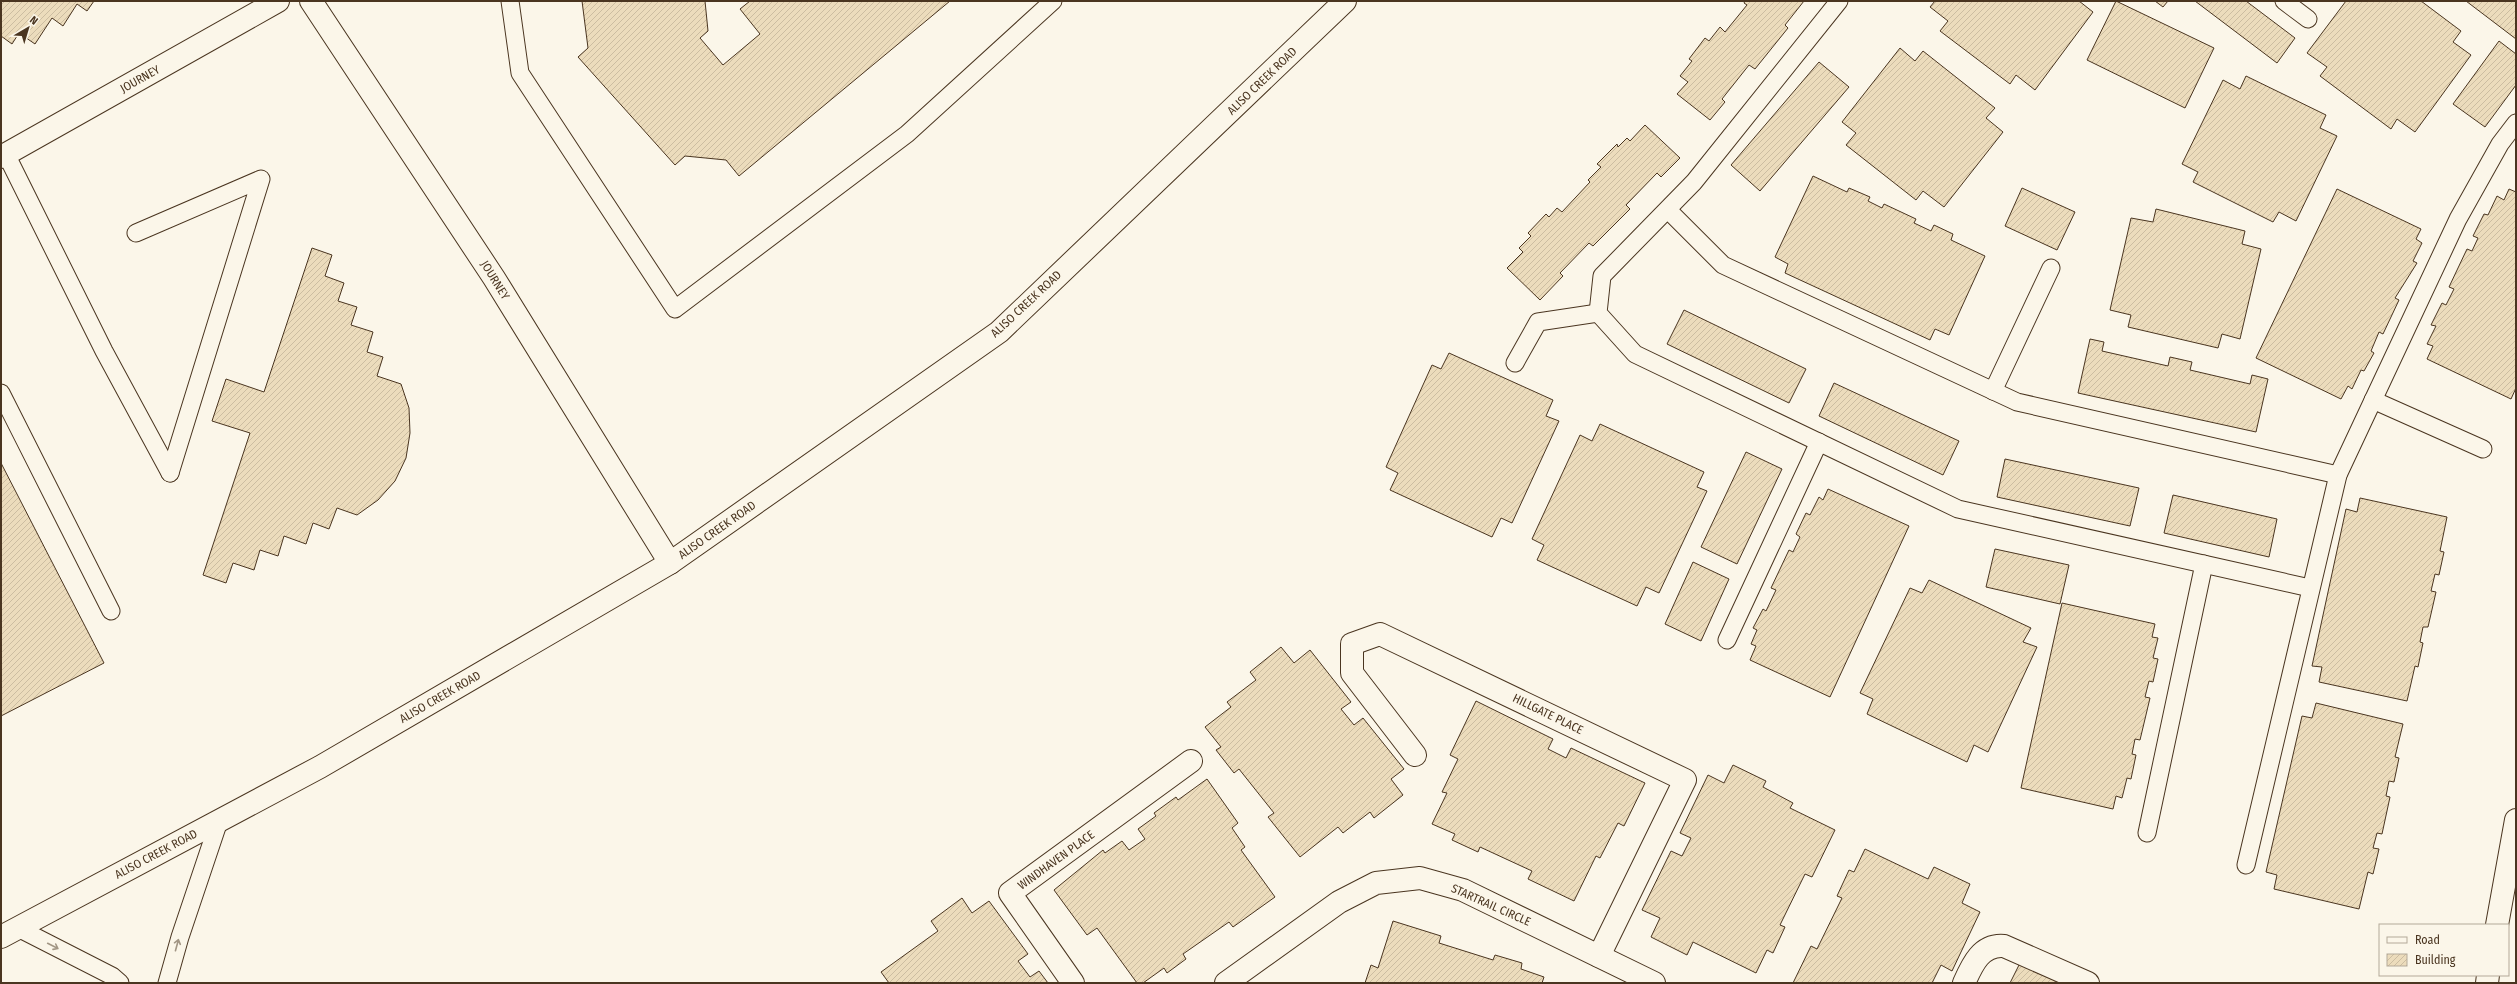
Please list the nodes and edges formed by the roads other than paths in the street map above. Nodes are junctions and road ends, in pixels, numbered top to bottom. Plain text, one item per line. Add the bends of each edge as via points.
1 (278, 1) edge
2 (311, 1) edge
3 (510, 1) edge
4 (1053, 1) edge
5 (1345, 1) edge
6 (1839, 1) edge
7 (2284, 1) edge
8 (2308, 20) dead end
9 (2516, 123) edge
10 (4, 156) edge
11 (1668, 210) junction
12 (136, 233) dead end
13 (2051, 268) dead end
14 (1598, 313) junction
15 (1515, 363) dead end
16 (1993, 391) junction
17 (1, 392) edge
18 (2373, 400) junction
19 (6, 413) edge
20 (1819, 442) junction
21 (2483, 449) dead end
22 (2338, 475) junction
23 (670, 563) junction
24 (2204, 564) junction
25 (2310, 588) junction
26 (110, 610) dead end
27 (1727, 640) dead end
28 (1415, 755) dead end
29 (1191, 761) dead end
30 (2516, 820) edge
31 (219, 821) junction
32 (2147, 833) dead end
33 (2246, 865) dead end
34 (2497, 924) edge
35 (10, 932) edge
36 (1599, 956) junction
37 (120, 983) edge
38 (167, 983) edge
39 (1072, 983) edge
40 (1226, 983) edge
41 (1654, 983) edge
42 (1964, 983) edge
43 (2088, 983) edge

1 - 10 street, JOURNEY
2 - 23 street, JOURNEY via 494,278
3 - 4 lane via 520,73 675,309 907,134
5 - 23 street, ALISO CREEK ROAD via 999,332
6 - 11 lane via 1694,182
7 - 8 lane
9 - 18 lane via 2500,144 2458,219
10 - 12 lane via 104,351 170,472 261,179
11 - 14 lane via 1602,276
11 - 16 lane via 1724,265
13 - 16 lane
14 - 15 lane via 1538,322
14 - 20 lane via 1635,354
16 - 22 lane via 2017,402
17 - 19 lane
18 - 21 lane
18 - 22 lane
19 - 26 lane
20 - 24 lane via 1958,509
20 - 27 lane
22 - 25 lane
23 - 31 street, ALISO CREEK ROAD via 320,767
24 - 25 lane
24 - 32 lane
25 - 33 lane
28 - 36 street, HILLGATE PLACE via 1352,673 1352,644 1380,634 1685,780
29 - 39 street, WINDHAVEN PLACE via 1010,894
30 - 34 street
31 - 35 street, ALISO CREEK ROAD
38 -> 31 lane
35 -> 37 lane via 112,976
36 - 40 street, STARTRAIL CIRCLE via 1462,890 1420,878 1376,883 1339,902
36 - 41 street, STARTRAIL CIRCLE
42 - 43 street via 1978,957 1995,945 2004,946

